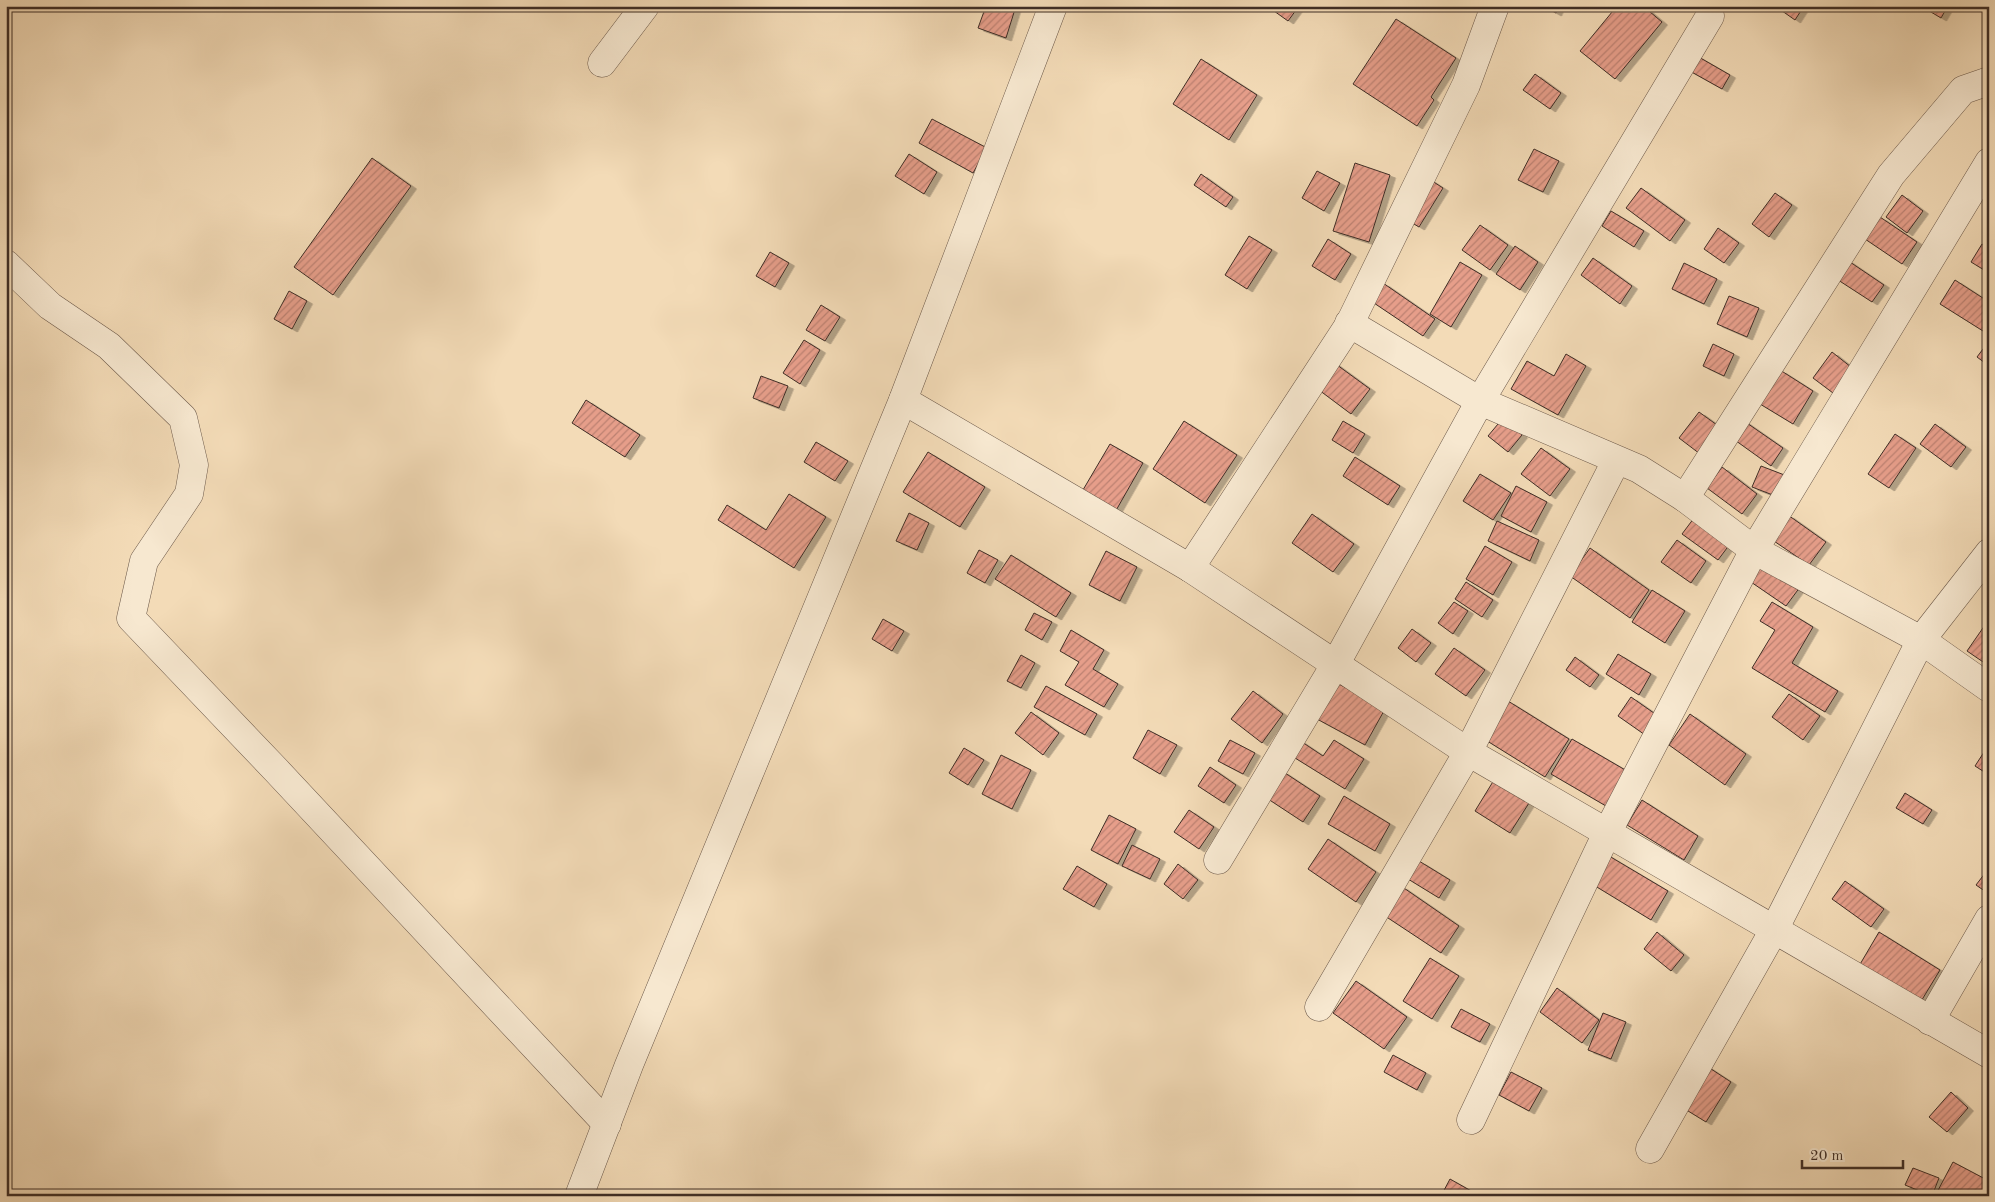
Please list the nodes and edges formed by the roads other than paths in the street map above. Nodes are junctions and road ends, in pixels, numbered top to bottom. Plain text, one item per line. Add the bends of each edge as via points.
1 (645, 6) edge
2 (1053, 6) edge
3 (1494, 6) edge
4 (1710, 16) dead end
5 (602, 63) dead end
6 (1989, 81) edge
7 (1989, 162) edge
8 (6, 264) edge
9 (1349, 323) junction
10 (903, 400) junction
11 (1480, 401) junction
12 (1616, 460) junction
13 (1685, 498) junction
14 (1754, 550) junction
15 (1989, 553) edge
16 (1190, 568) junction
17 (1921, 640) junction
18 (1335, 665) junction
19 (1989, 688) edge
20 (1468, 752) junction
21 (1607, 833) junction
22 (1218, 860) dead end
23 (1989, 919) edge
24 (1774, 930) junction
25 (1319, 1008) dead end
26 (1930, 1020) junction
27 (1989, 1054) edge
28 (1471, 1120) dead end
29 (607, 1124) junction
30 (1650, 1149) dead end
31 (579, 1196) edge

1 - 5 street
2 - 10 street
3 - 9 street via 1466,85
4 - 11 street
6 - 13 street via 1962,90 1891,175
7 - 14 street
8 - 29 street via 50,306 109,346 183,418 194,465 189,494 144,561 131,618
9 - 11 street
9 - 16 street
10 - 16 street
10 - 29 street
11 - 12 street
11 - 18 street
12 - 13 street via 1639,469
12 - 20 street
13 - 14 street
14 - 17 street
14 - 21 street
15 - 17 street
16 - 18 street
17 - 19 street
17 - 24 street
18 - 20 street
18 - 22 street
20 - 21 street
20 - 25 street
21 - 24 street
21 - 28 street
23 - 26 street
24 - 26 street
24 - 30 street
26 - 27 street
29 - 31 street

